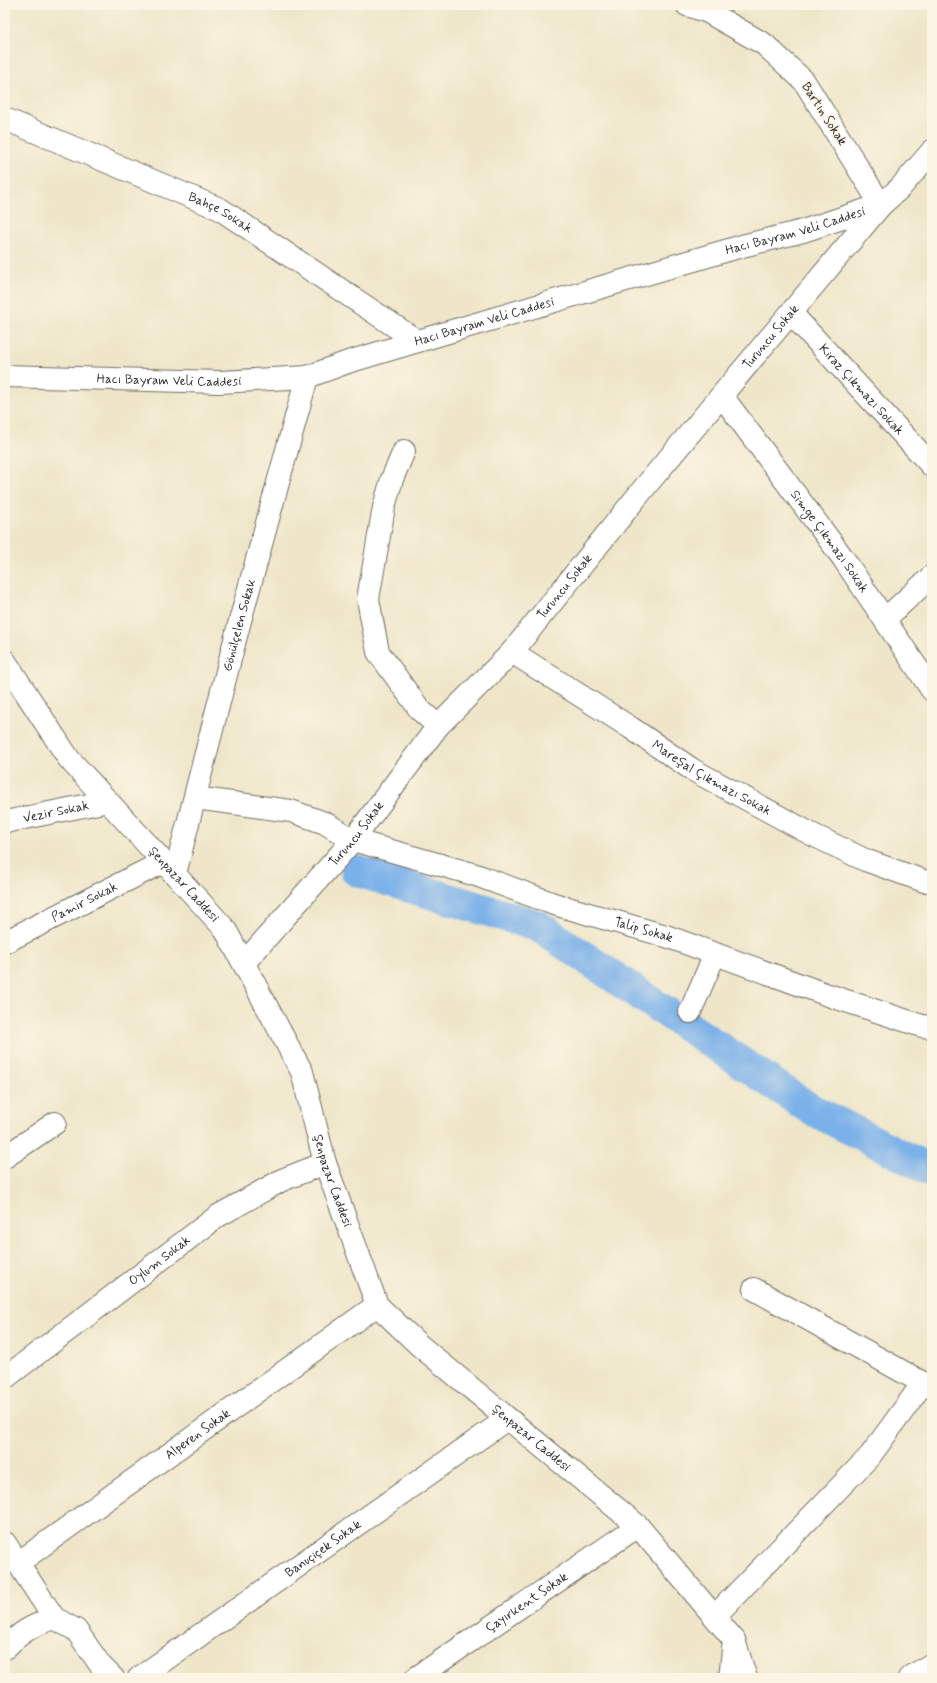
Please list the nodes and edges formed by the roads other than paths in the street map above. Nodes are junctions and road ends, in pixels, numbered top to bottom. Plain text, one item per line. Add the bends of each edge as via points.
1 (701, 7) edge
2 (5, 120) edge
3 (932, 151) edge
4 (881, 205) junction
5 (791, 313) junction
6 (417, 341) junction
7 (5, 376) edge
8 (307, 377) junction
9 (722, 396) junction
10 (404, 451) dead end
11 (932, 466) edge
12 (932, 576) edge
13 (885, 619) junction
14 (512, 652) junction
15 (5, 661) edge
16 (932, 690) edge
17 (438, 726) junction
18 (195, 798) junction
19 (108, 801) junction
20 (5, 822) edge
21 (353, 840) junction
22 (169, 868) junction
23 (924, 881) dead end
24 (5, 942) edge
25 (715, 954) junction
26 (244, 963) junction
27 (690, 1012) dead end
28 (932, 1028) edge
29 (55, 1123) dead end
30 (5, 1157) edge
31 (325, 1163) junction
32 (754, 1289) dead end
33 (377, 1305) junction
34 (5, 1378) edge
35 (928, 1386) edge
36 (507, 1419) junction
37 (638, 1526) junction
38 (5, 1543) edge
39 (18, 1563) junction
40 (715, 1616) junction
41 (54, 1618) junction
42 (734, 1640) junction
43 (5, 1648) edge
44 (932, 1664) edge
45 (113, 1678) edge
46 (139, 1678) edge
47 (416, 1678) edge
48 (730, 1678) edge
49 (746, 1678) edge
50 (910, 1678) edge

1 - 4 street, Bartın Sokak via 764,44 804,81
2 - 6 street, Bahçe Sokak via 220,209
3 - 4 street, Hacı Bayram Veli Caddesi via 900,188
4 - 5 street, Turuncu Sokak
4 - 6 street, Hacı Bayram Veli Caddesi via 803,230
5 - 9 street, Turuncu Sokak
5 - 11 street, Kiraz Çıkmazı Sokak
6 - 8 street, Hacı Bayram Veli Caddesi
7 - 8 street, Hacı Bayram Veli Caddesi via 220,382
8 - 18 street, Gönülçelen Sokak via 237,632
9 - 13 street, Simge Çıkmazı Sokak via 843,558
9 - 14 street, Turuncu Sokak
10 - 17 street via 392,479 384,508 368,599 378,652 420,710
12 - 13 street
13 - 16 street, Simge Çıkmazı Sokak
14 - 17 street, Turuncu Sokak
14 - 23 street, Mareşal Çıkmazı Sokak via 693,770 865,860
15 - 19 street, Şenpazar Caddesi via 69,759
17 - 21 street, Turuncu Sokak
18 - 21 street, Talip Sokak via 291,811 325,823
18 - 22 street, Gönülçelen Sokak
19 - 20 street, Vezir Sokak
19 - 22 street, Şenpazar Caddesi
21 - 25 street, Talip Sokak via 476,875 554,904 666,936
21 - 26 street, Turuncu Sokak
22 - 24 street, Pamir Sokak
22 - 26 street, Şenpazar Caddesi via 225,929
25 - 27 street
25 - 28 street, Talip Sokak via 828,995
26 - 31 street, Şenpazar Caddesi via 302,1072
29 - 30 street
31 - 33 street, Şenpazar Caddesi
31 - 34 street, Oylum Sokak via 282,1180 218,1216
32 - 35 street
33 - 36 street, Şenpazar Caddesi via 419,1345
33 - 39 street, Alperen Sokak
35 - 40 street via 870,1456
36 - 37 street, Şenpazar Caddesi
36 - 46 street, Banuçiçek Sokak
37 - 40 street, Şenpazar Caddesi
37 - 47 street, Çayırkent Sokak
38 - 39 street
39 - 41 street
40 - 42 street, Şenpazar Caddesi
41 - 43 street via 19,1634
41 - 45 street via 76,1630 101,1666
42 - 48 street
42 - 49 street
44 - 50 street

